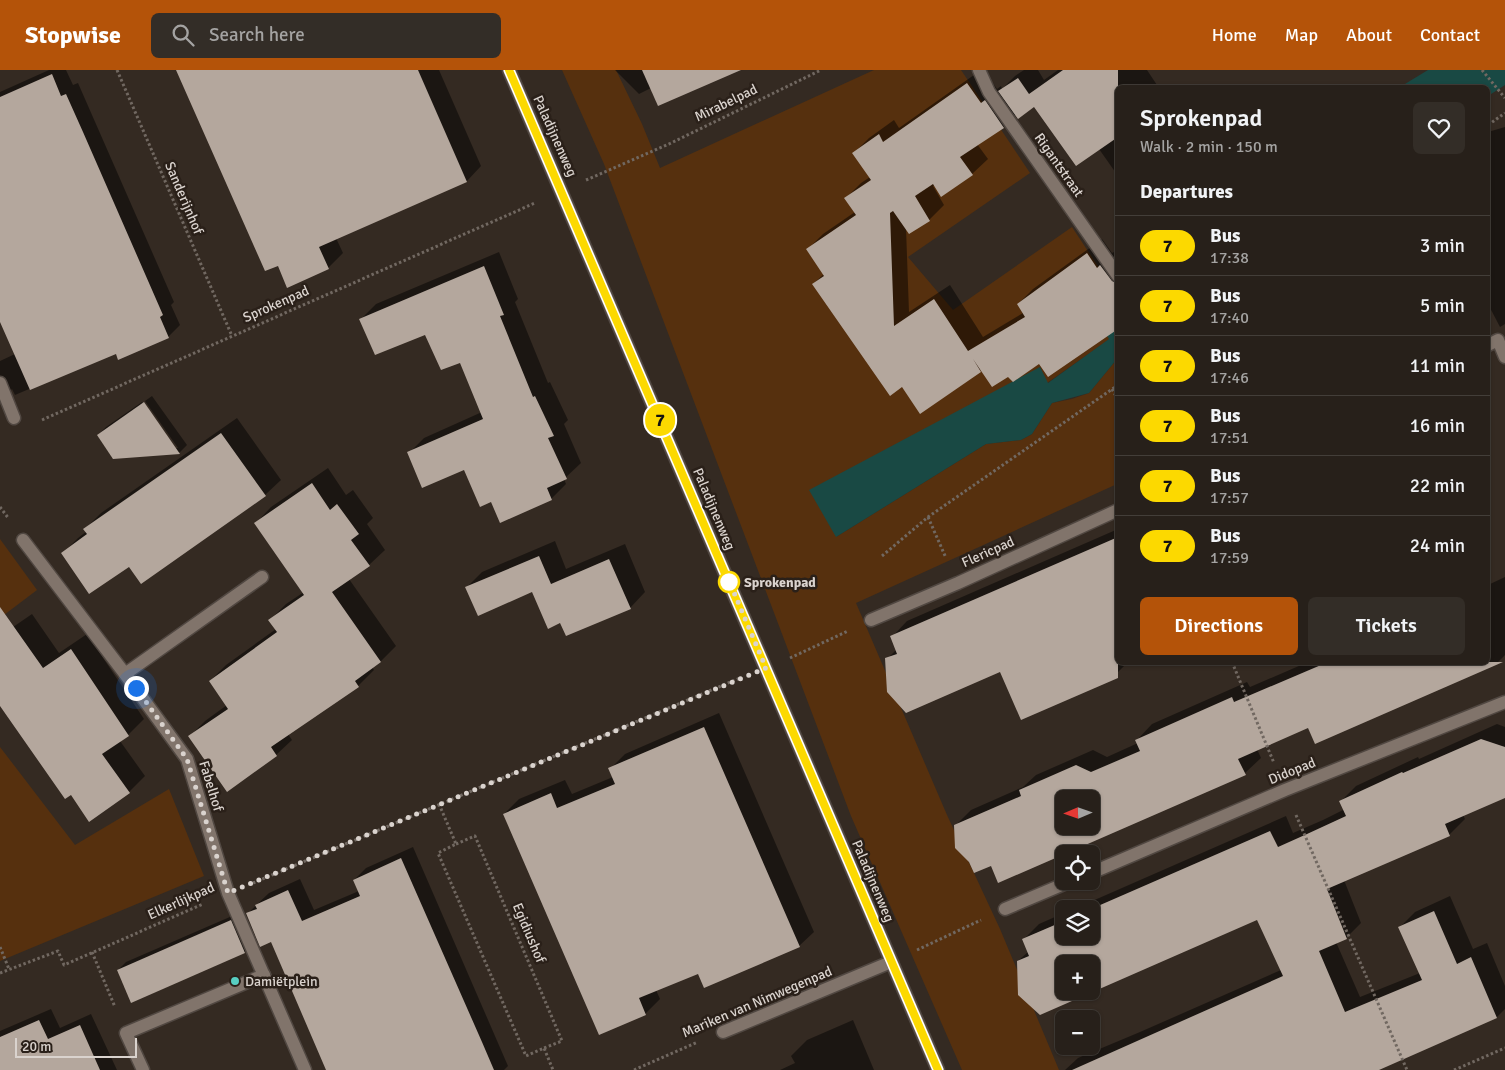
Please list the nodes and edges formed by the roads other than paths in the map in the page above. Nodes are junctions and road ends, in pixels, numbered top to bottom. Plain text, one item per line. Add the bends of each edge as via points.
1 (509, 70) edge
2 (979, 70) edge
3 (1115, 272) edge
4 (1492, 342) edge
5 (1505, 357) edge
6 (0, 384) edge
7 (14, 418) dead end
8 (1115, 511) edge
9 (23, 540) dead end
10 (262, 577) dead end
11 (871, 620) road end
12 (125, 674) junction
13 (1505, 702) edge
14 (1100, 869) edge
15 (1055, 888) edge
16 (1005, 909) road end
17 (891, 962) junction
18 (264, 974) junction
19 (723, 1032) road end
20 (143, 1070) edge
21 (304, 1070) edge
22 (938, 1070) edge

1 - 17 street, Paladijnenweg
2 - 3 street, Rigantstraat via 990,92
4 - 5 street
6 - 7 street
8 - 11 street, Flericpad
9 - 12 street, Fabelhof
10 - 12 street
12 - 18 street, Fabelhof via 187,759 228,893
13 - 14 street, Didopad via 1285,790
15 - 16 street
17 - 19 street, Mariken van Nimwegenpad
17 - 22 street, Paladijnenweg
18 - 20 street via 126,1033
18 - 21 street

